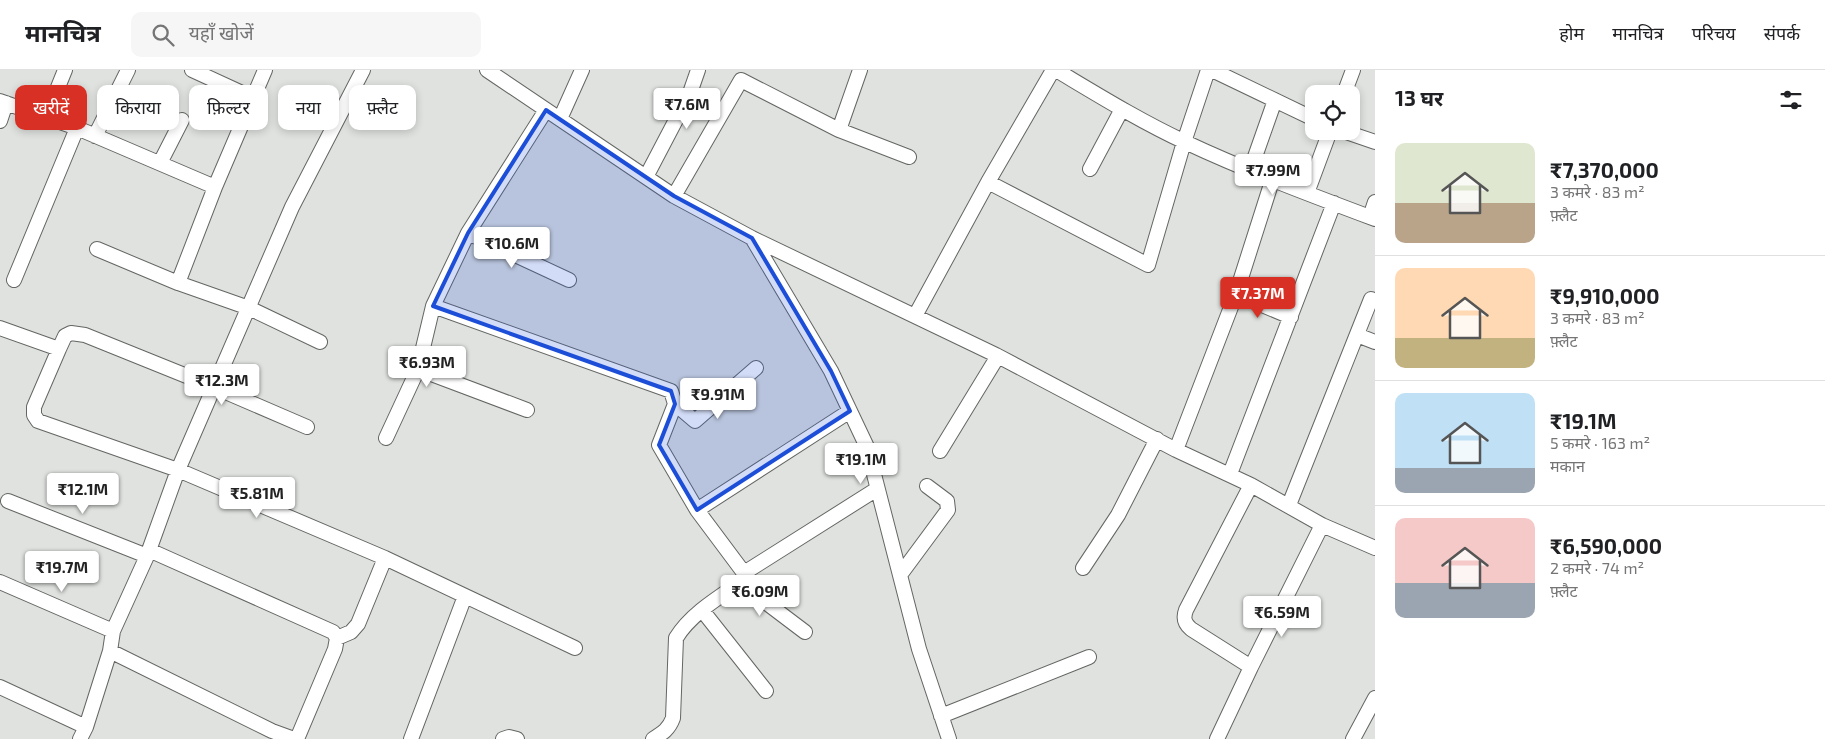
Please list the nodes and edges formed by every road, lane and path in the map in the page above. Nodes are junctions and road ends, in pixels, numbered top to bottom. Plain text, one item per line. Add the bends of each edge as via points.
1 (64, 70) edge
2 (128, 70) edge
3 (192, 70) edge
4 (265, 70) edge
5 (363, 70) edge
6 (487, 70) edge
7 (582, 70) edge
8 (698, 70) edge
9 (860, 70) edge
10 (1054, 70) edge
11 (1210, 70) edge
12 (1353, 70) edge
13 (58, 85) edge
14 (225, 85) edge
15 (259, 85) edge
16 (1347, 85) edge
17 (1275, 100) junction
18 (3, 102) edge
19 (15, 106) edge
20 (1122, 109) junction
21 (546, 110) junction
22 (1305, 115) edge
23 (560, 119) junction
24 (182, 120) dead end
25 (0, 121) edge
26 (76, 130) edge
27 (82, 130) edge
28 (239, 130) edge
29 (838, 130) junction
30 (95, 136) junction
31 (1360, 137) edge
32 (1327, 140) edge
33 (1184, 142) junction
34 (1375, 142) edge
35 (909, 157) dead end
36 (160, 163) junction
37 (1090, 169) dead end
38 (1250, 171) junction
39 (646, 177) junction
40 (1272, 181) junction
41 (988, 182) junction
42 (215, 187) junction
43 (1307, 193) junction
44 (674, 196) junction
45 (1375, 202) edge
46 (1334, 204) junction
47 (1372, 218) edge
48 (468, 233) junction
49 (752, 238) junction
50 (97, 249) dead end
51 (14, 280) dead end
52 (569, 280) dead end
53 (178, 283) junction
54 (1236, 294) junction
55 (1371, 299) dead end
56 (433, 306) junction
57 (249, 308) junction
58 (915, 316) junction
59 (1291, 317) junction
60 (0, 328) edge
61 (1357, 335) junction
62 (320, 342) dead end
63 (1375, 342) edge
64 (59, 349) junction
65 (998, 356) junction
66 (756, 368) dead end
67 (418, 369) junction
68 (214, 387) junction
69 (675, 404) junction
70 (526, 410) dead end
71 (850, 410) junction
72 (307, 427) dead end
73 (386, 438) dead end
74 (1157, 440) junction
75 (1176, 450) junction
76 (940, 451) dead end
77 (178, 470) junction
78 (1230, 474) junction
79 (1251, 485) junction
80 (927, 486) dead end
81 (877, 488) junction
82 (8, 501) dead end
83 (1289, 505) junction
84 (697, 510) junction
85 (1322, 525) junction
86 (1375, 548) edge
87 (148, 553) junction
88 (384, 558) junction
89 (1083, 568) dead end
90 (900, 575) junction
91 (745, 576) junction
92 (0, 582) edge
93 (465, 596) junction
94 (702, 610) junction
95 (113, 631) junction
96 (805, 632) dead end
97 (337, 638) junction
98 (575, 648) dead end
99 (110, 651) junction
100 (1089, 657) dead end
101 (1251, 667) junction
102 (0, 687) edge
103 (766, 691) dead end
104 (1375, 698) edge
105 (942, 716) junction
106 (83, 733) edge
107 (270, 735) edge
108 (296, 739) edge
109 (411, 739) edge
110 (503, 739) edge
111 (517, 739) edge
112 (653, 739) edge
113 (949, 739) edge
114 (1217, 739) edge
115 (1353, 739) edge

1 - 13 street
2 - 30 street
3 - 14 street
4 - 15 street
5 - 57 street via 292,207
6 - 21 street
7 - 23 street
8 - 39 street via 690,93
9 - 29 street
10 - 20 street
10 - 41 street
11 - 17 street
11 - 33 street
12 - 16 street
17 - 22 street
17 - 38 street
18 - 19 street
18 - 25 street
20 - 33 street
20 - 37 street
21 - 23 street
21 - 48 street
23 - 39 street
24 - 36 street
26 - 51 street
27 - 30 street
28 - 42 street
29 - 35 street
29 - 44 street via 741,80
30 - 36 street
31 - 34 street
32 - 43 street
33 - 38 street
33 - 41 street via 1148,265
36 - 42 street
38 - 40 street
39 - 44 street
40 - 43 street
40 - 54 street
41 - 58 street
42 - 53 street
43 - 46 street
44 - 49 street
45 - 47 street
46 - 47 street
46 - 59 street
48 - 52 street
48 - 56 street
49 - 58 street
49 - 71 street via 831,371
50 - 53 street
53 - 57 street
54 - 59 street
54 - 75 street
55 - 61 street
56 - 67 street
56 - 69 street via 671,391
57 - 62 street
57 - 68 street
58 - 65 street
59 - 78 street
60 - 64 street
61 - 63 street
61 - 83 street
64 - 68 street via 66,336 77,332
64 - 77 street via 34,407 38,421
65 - 74 street
65 - 76 street
66 - 69 street via 695,421
67 - 70 street
67 - 73 street
68 - 72 street
68 - 77 street
69 - 84 street via 659,445
71 - 81 street via 867,447
71 - 84 street
74 - 75 street
74 - 89 street via 1118,515
75 - 78 street
77 - 87 street
77 - 88 street
78 - 79 street
79 - 83 street
79 - 101 street via 1184,618 1191,629
80 - 90 street via 947,501 948,510
81 - 90 street
81 - 91 street
82 - 87 street
83 - 85 street
84 - 91 street
85 - 86 street
85 - 101 street
87 - 95 street
87 - 97 street via 328,628
88 - 93 street
88 - 97 street via 358,624 351,632
90 - 105 street via 919,648
91 - 94 street
91 - 96 street via 768,604
92 - 95 street
93 - 98 street
93 - 109 street
94 - 103 street
94 - 112 street via 676,638 673,718 666,731
95 - 99 street
97 - 108 street
99 - 106 street
99 - 107 street
100 - 105 street
101 - 114 street
102 - 106 street
104 - 115 street
105 - 113 street
107 - 108 street
110 - 111 street

